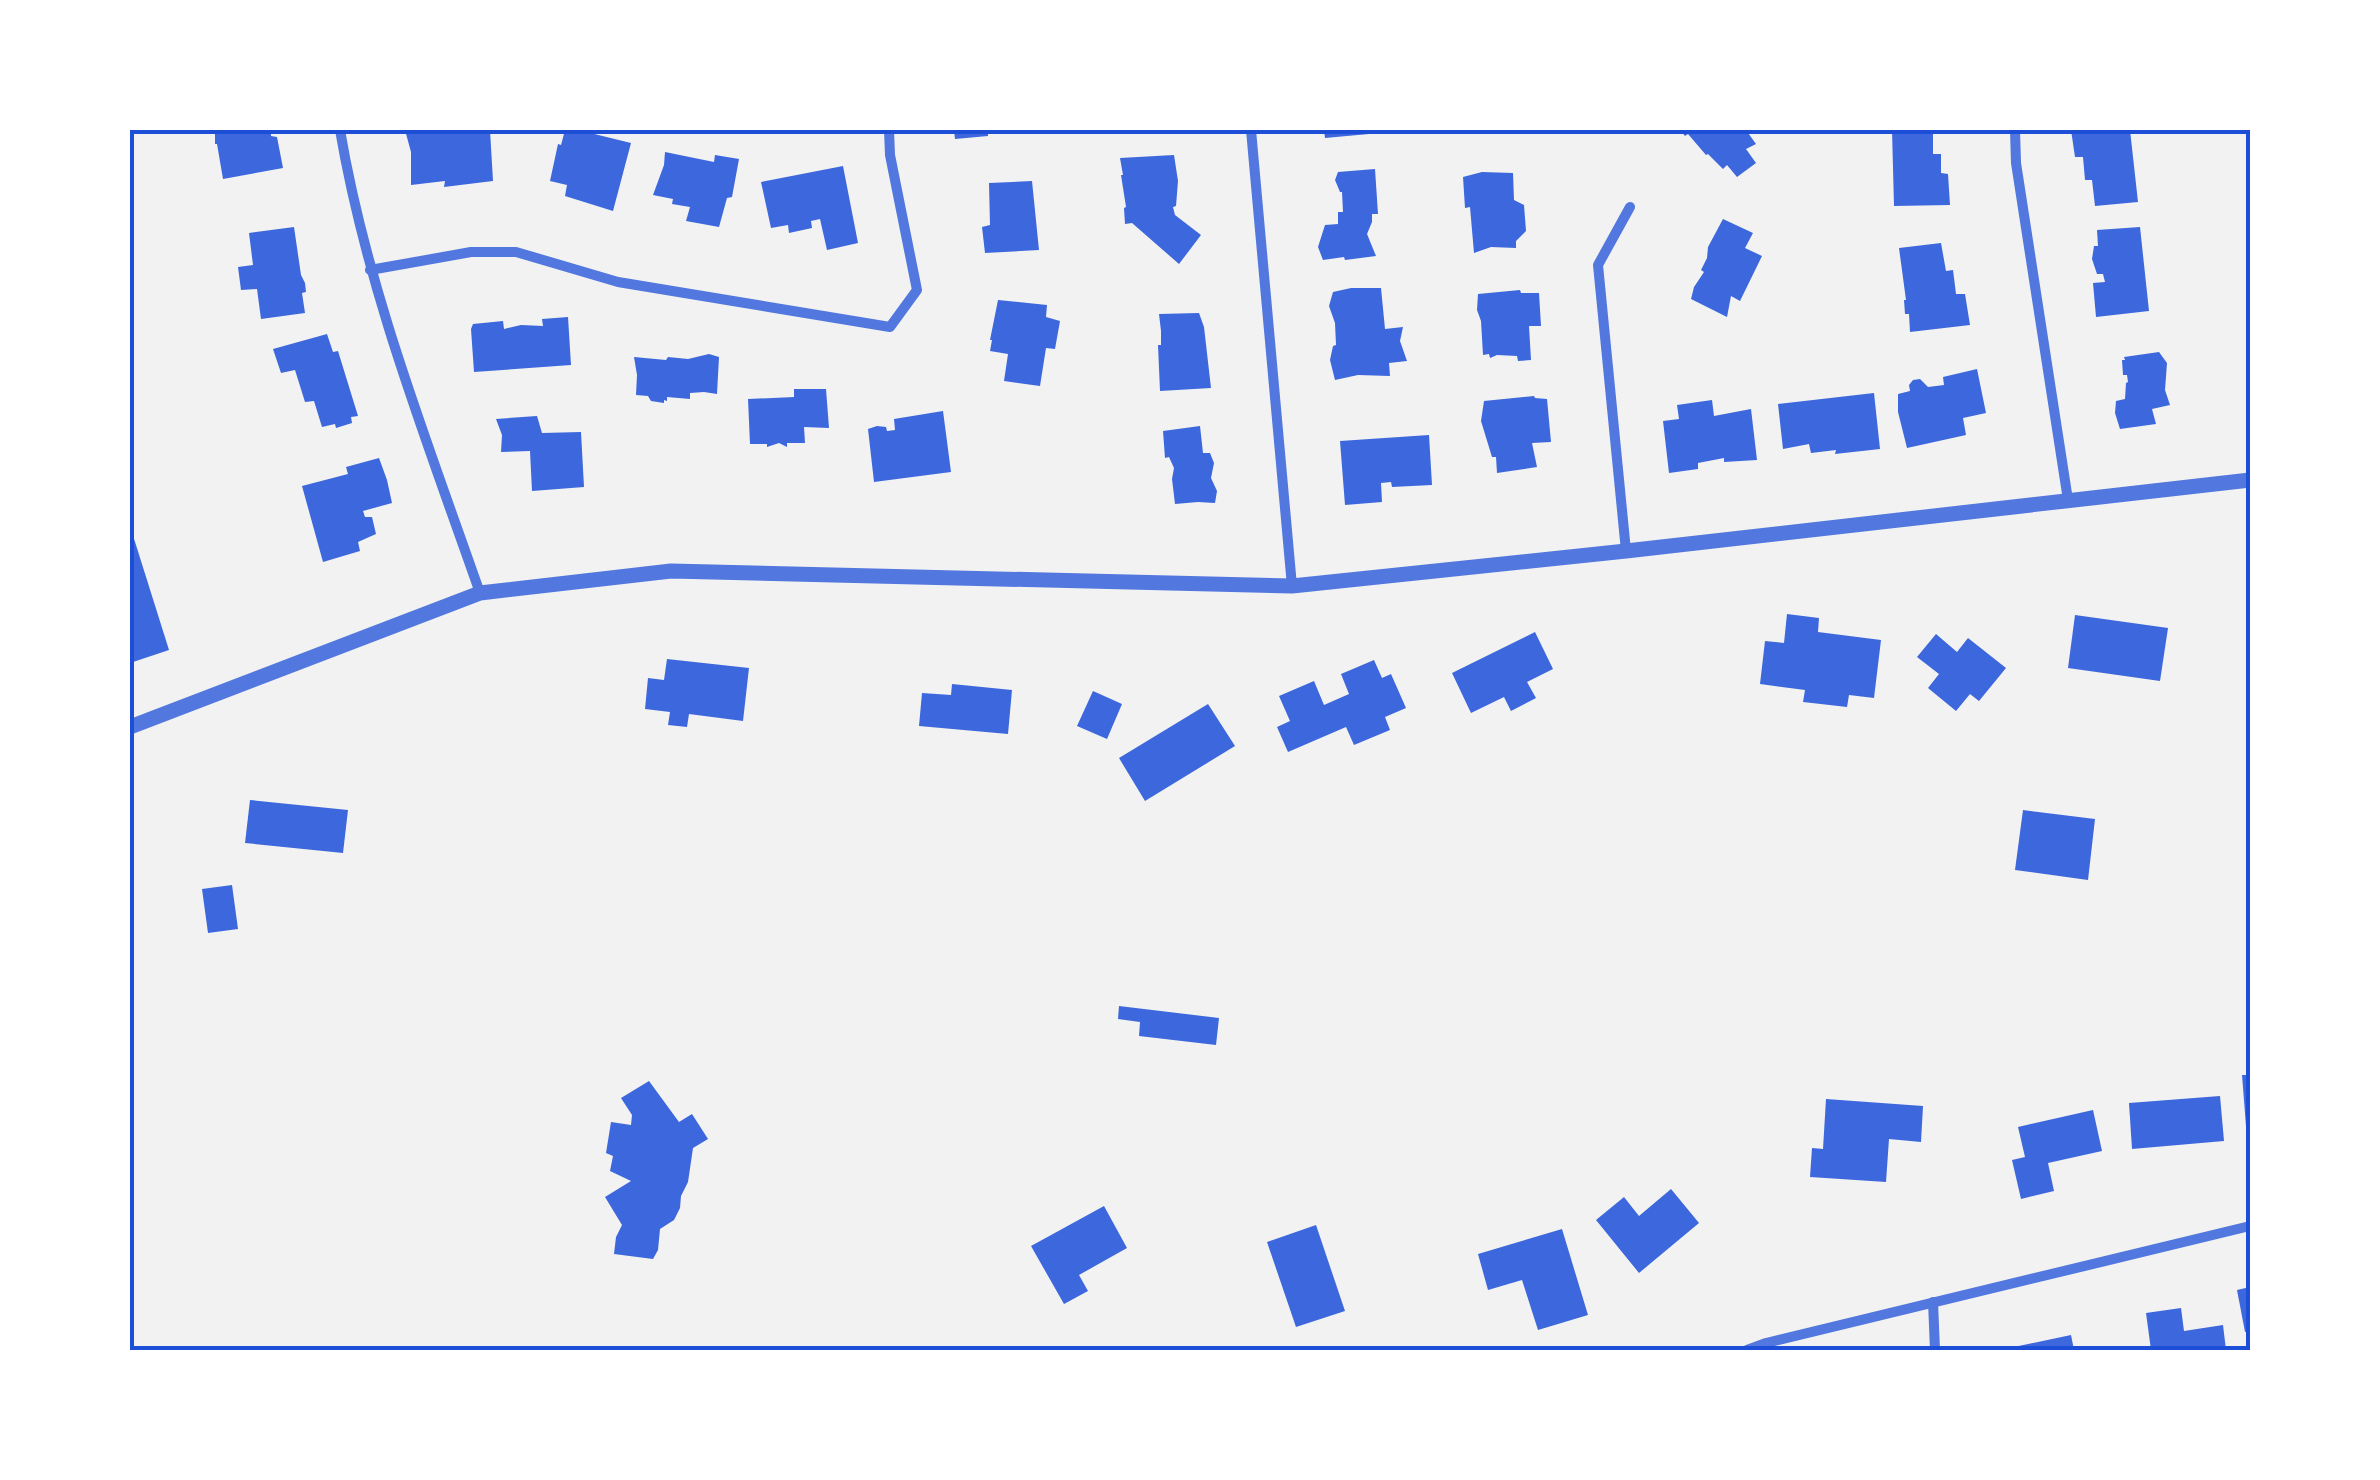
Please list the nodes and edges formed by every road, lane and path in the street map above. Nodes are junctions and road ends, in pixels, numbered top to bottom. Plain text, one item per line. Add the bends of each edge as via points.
1 (340, 130) edge
2 (889, 130) edge
3 (1251, 130) edge
4 (2015, 130) edge
5 (1630, 207) dead end
6 (370, 270) junction
7 (2250, 480) edge
8 (2068, 500) junction
9 (1626, 551) junction
10 (1292, 586) junction
11 (480, 593) junction
12 (130, 727) edge
13 (2250, 1226) edge
14 (1933, 1302) junction
15 (1747, 1350) edge
16 (1935, 1350) edge

1 - 6 street
2 - 6 street via 916,290 890,328 618,282 516,252 471,252
3 - 10 street
4 - 8 street
5 - 9 street via 1598,266
6 - 11 street
7 - 8 street
8 - 9 street
9 - 10 street
10 - 11 street via 671,571
11 - 12 street
13 - 14 street
14 - 15 street
14 - 16 street

